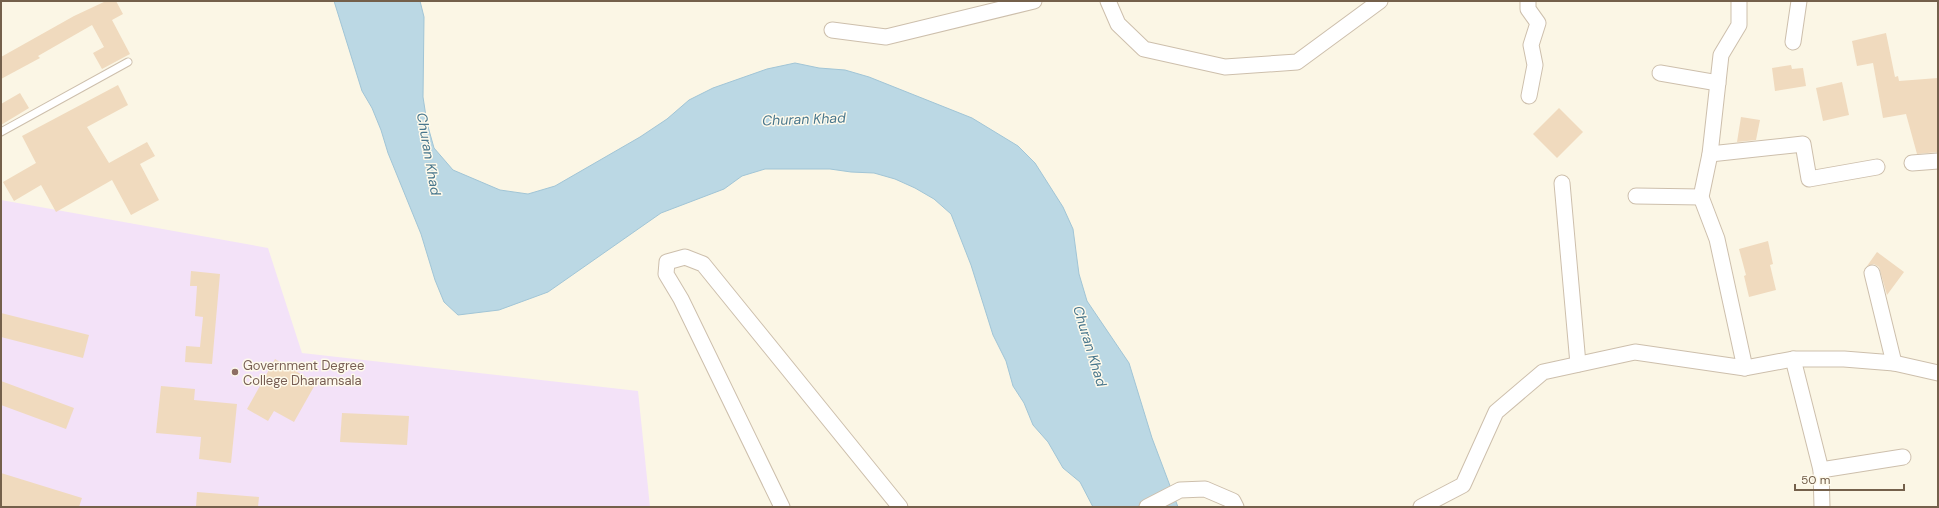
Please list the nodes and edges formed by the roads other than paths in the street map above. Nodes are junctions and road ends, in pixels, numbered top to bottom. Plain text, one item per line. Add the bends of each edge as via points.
1 (1034, 1) edge
2 (1108, 1) edge
3 (1380, 1) edge
4 (1528, 1) edge
5 (1739, 1) edge
6 (1799, 1) edge
7 (832, 30) dead end
8 (1793, 42) dead end
9 (128, 62) dead end
10 (1660, 73) dead end
11 (1718, 83) junction
12 (1529, 96) dead end
13 (1, 132) edge
14 (1710, 154) junction
15 (1938, 161) edge
16 (1912, 163) dead end
17 (1877, 167) dead end
18 (1562, 182) dead end
19 (1636, 196) dead end
20 (1701, 197) junction
21 (1872, 273) dead end
22 (1793, 359) junction
23 (1894, 363) junction
24 (1578, 364) junction
25 (1745, 368) junction
26 (1938, 373) edge
27 (1903, 457) dead end
28 (1821, 470) junction
29 (782, 507) edge
30 (900, 507) edge
31 (1147, 507) edge
32 (1236, 507) edge
33 (1421, 507) edge
34 (1822, 507) edge

1 - 7 street via 886,37
2 - 3 street via 1118,24 1144,50 1225,67 1297,62
4 - 12 street via 1528,9 1538,23 1531,44 1535,65
5 - 11 street via 1739,25 1721,55
6 - 8 street
9 - 13 lane
10 - 11 street
11 - 14 street
14 - 17 street via 1803,144 1809,179
14 - 20 street
15 - 16 street
18 - 24 street
19 - 20 street
20 - 25 street via 1717,239
21 - 23 street
22 - 23 street via 1844,359
22 - 25 street
22 - 28 street
23 - 26 street
24 - 25 street via 1634,352
24 - 33 street via 1543,372 1496,412 1463,484
27 - 28 street
28 - 34 street
29 - 30 street via 681,299 666,274 667,262 685,257 703,264
31 - 32 street via 1180,490 1205,489 1233,501

